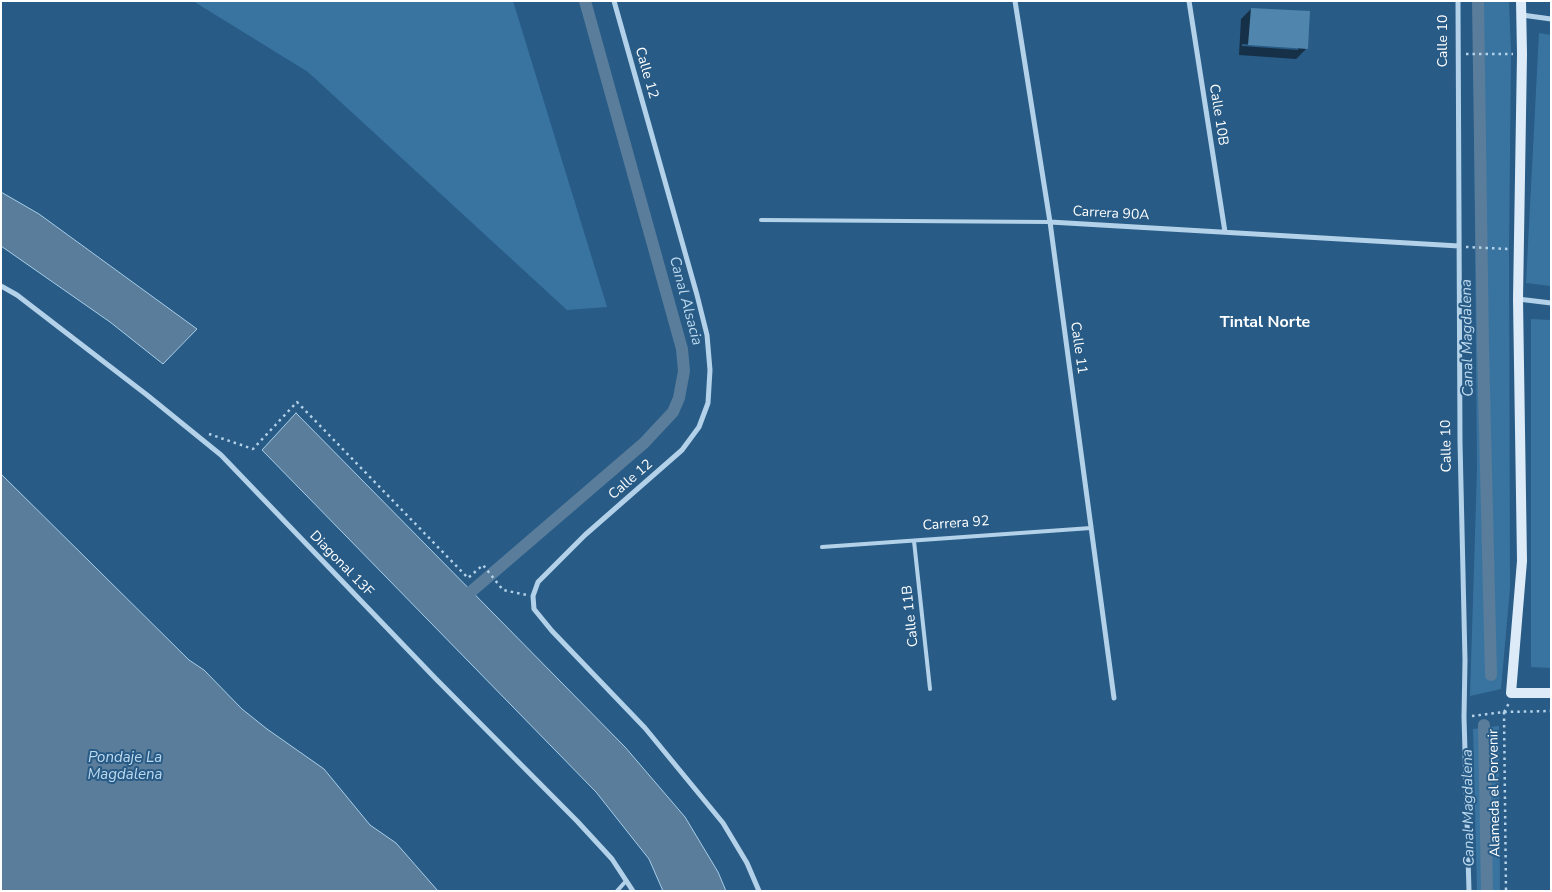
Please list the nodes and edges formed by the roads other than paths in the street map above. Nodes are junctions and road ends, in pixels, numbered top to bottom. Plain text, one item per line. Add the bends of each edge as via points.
1 (614, 1) edge
2 (1015, 1) edge
3 (1189, 1) edge
4 (1458, 1) edge
5 (1521, 1) edge
6 (1521, 15) junction
7 (1551, 19) edge
8 (761, 220) dead end
9 (1050, 222) junction
10 (1225, 232) junction
11 (1459, 246) junction
12 (1, 286) edge
13 (1518, 299) junction
14 (1551, 303) edge
15 (1091, 528) junction
16 (914, 541) junction
17 (822, 547) dead end
18 (930, 689) dead end
19 (1551, 693) edge
20 (1114, 698) dead end
21 (626, 881) junction
22 (617, 891) edge
23 (633, 891) edge
24 (759, 891) edge
25 (1469, 891) edge

1 - 24 street, Calle 12 via 707,335 708,403 699,427 682,450 585,534 538,582 533,596 534,610 644,728 723,823
2 - 9 street, Calle 11
3 - 10 street, Calle 10B
4 - 11 street, Calle 10
5 - 6 street
6 - 7 street
6 - 13 street
8 - 9 lane, Carrera 90A
9 - 10 street, Carrera 90A
9 - 15 street, Calle 11
10 - 11 street, Carrera 90A
11 - 25 street, Calle 10
12 - 21 street, Diagonal 13F via 147,395 221,455 578,821 612,859
13 - 14 street
13 - 19 street via 1522,561 1511,694
15 - 16 lane, Carrera 92
15 - 20 street, Calle 11
16 - 17 lane, Carrera 92
16 - 18 lane, Calle 11B
21 - 22 lane
21 - 23 street, Diagonal 13F

